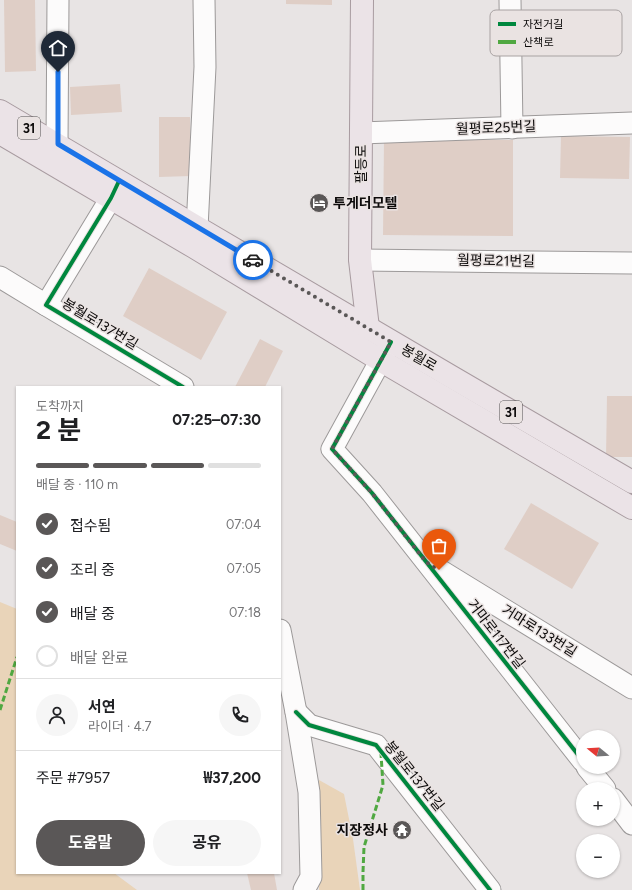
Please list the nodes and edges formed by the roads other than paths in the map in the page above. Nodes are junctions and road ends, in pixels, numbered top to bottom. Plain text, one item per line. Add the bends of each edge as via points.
1 (58, 0) edge
2 (204, 0) edge
3 (362, 0) edge
4 (510, 0) edge
5 (510, 10) edge
6 (511, 56) edge
7 (0, 112) edge
8 (632, 123) edge
9 (512, 128) junction
10 (361, 132) junction
11 (0, 133) edge
12 (58, 144) junction
13 (115, 190) junction
14 (197, 228) junction
15 (360, 260) junction
16 (632, 263) edge
17 (0, 277) edge
18 (46, 305) junction
19 (368, 328) junction
20 (391, 342) junction
21 (380, 360) junction
22 (181, 386) edge
23 (632, 482) edge
24 (632, 508) edge
25 (426, 562) junction
26 (281, 635) edge
27 (632, 688) edge
28 (296, 712) junction
29 (576, 752) edge
30 (593, 774) edge
31 (599, 782) edge
32 (620, 809) edge
33 (632, 824) edge
34 (304, 890) edge
35 (490, 890) edge

1 - 12 street
2 - 14 street via 204,67
3 - 10 main road, 팔등로
4 - 5 street
6 - 9 street
7 - 12 main road, 봉월로 / 31
8 - 9 street, 월평로25번길
9 - 10 street, 월평로25번길
10 - 15 main road, 팔등로
11 - 13 main road
12 - 13 main road, 봉월로 / 31
13 - 14 main road, 봉월로 / 31
13 - 18 street, 봉월로137번길
13 - 21 main road via 200,251
14 - 19 main road, 봉월로 / 31
15 - 16 street, 월평로21번길
15 - 19 main road, 팔등로
17 - 18 street
18 - 22 street, 봉월로137번길
19 - 20 main road, 봉월로 / 31
20 - 21 street, 거마로117번길
20 - 23 main road, 봉월로 / 31
21 - 24 main road
21 - 25 street, 거마로117번길 via 332,449 372,493
25 - 27 street, 거마로133번길
25 - 29 street, 거마로117번길
26 - 28 street
28 - 34 street via 309,792 311,877
28 - 35 street, 봉월로137번길 via 309,725 376,745
30 - 31 street
32 - 33 street

